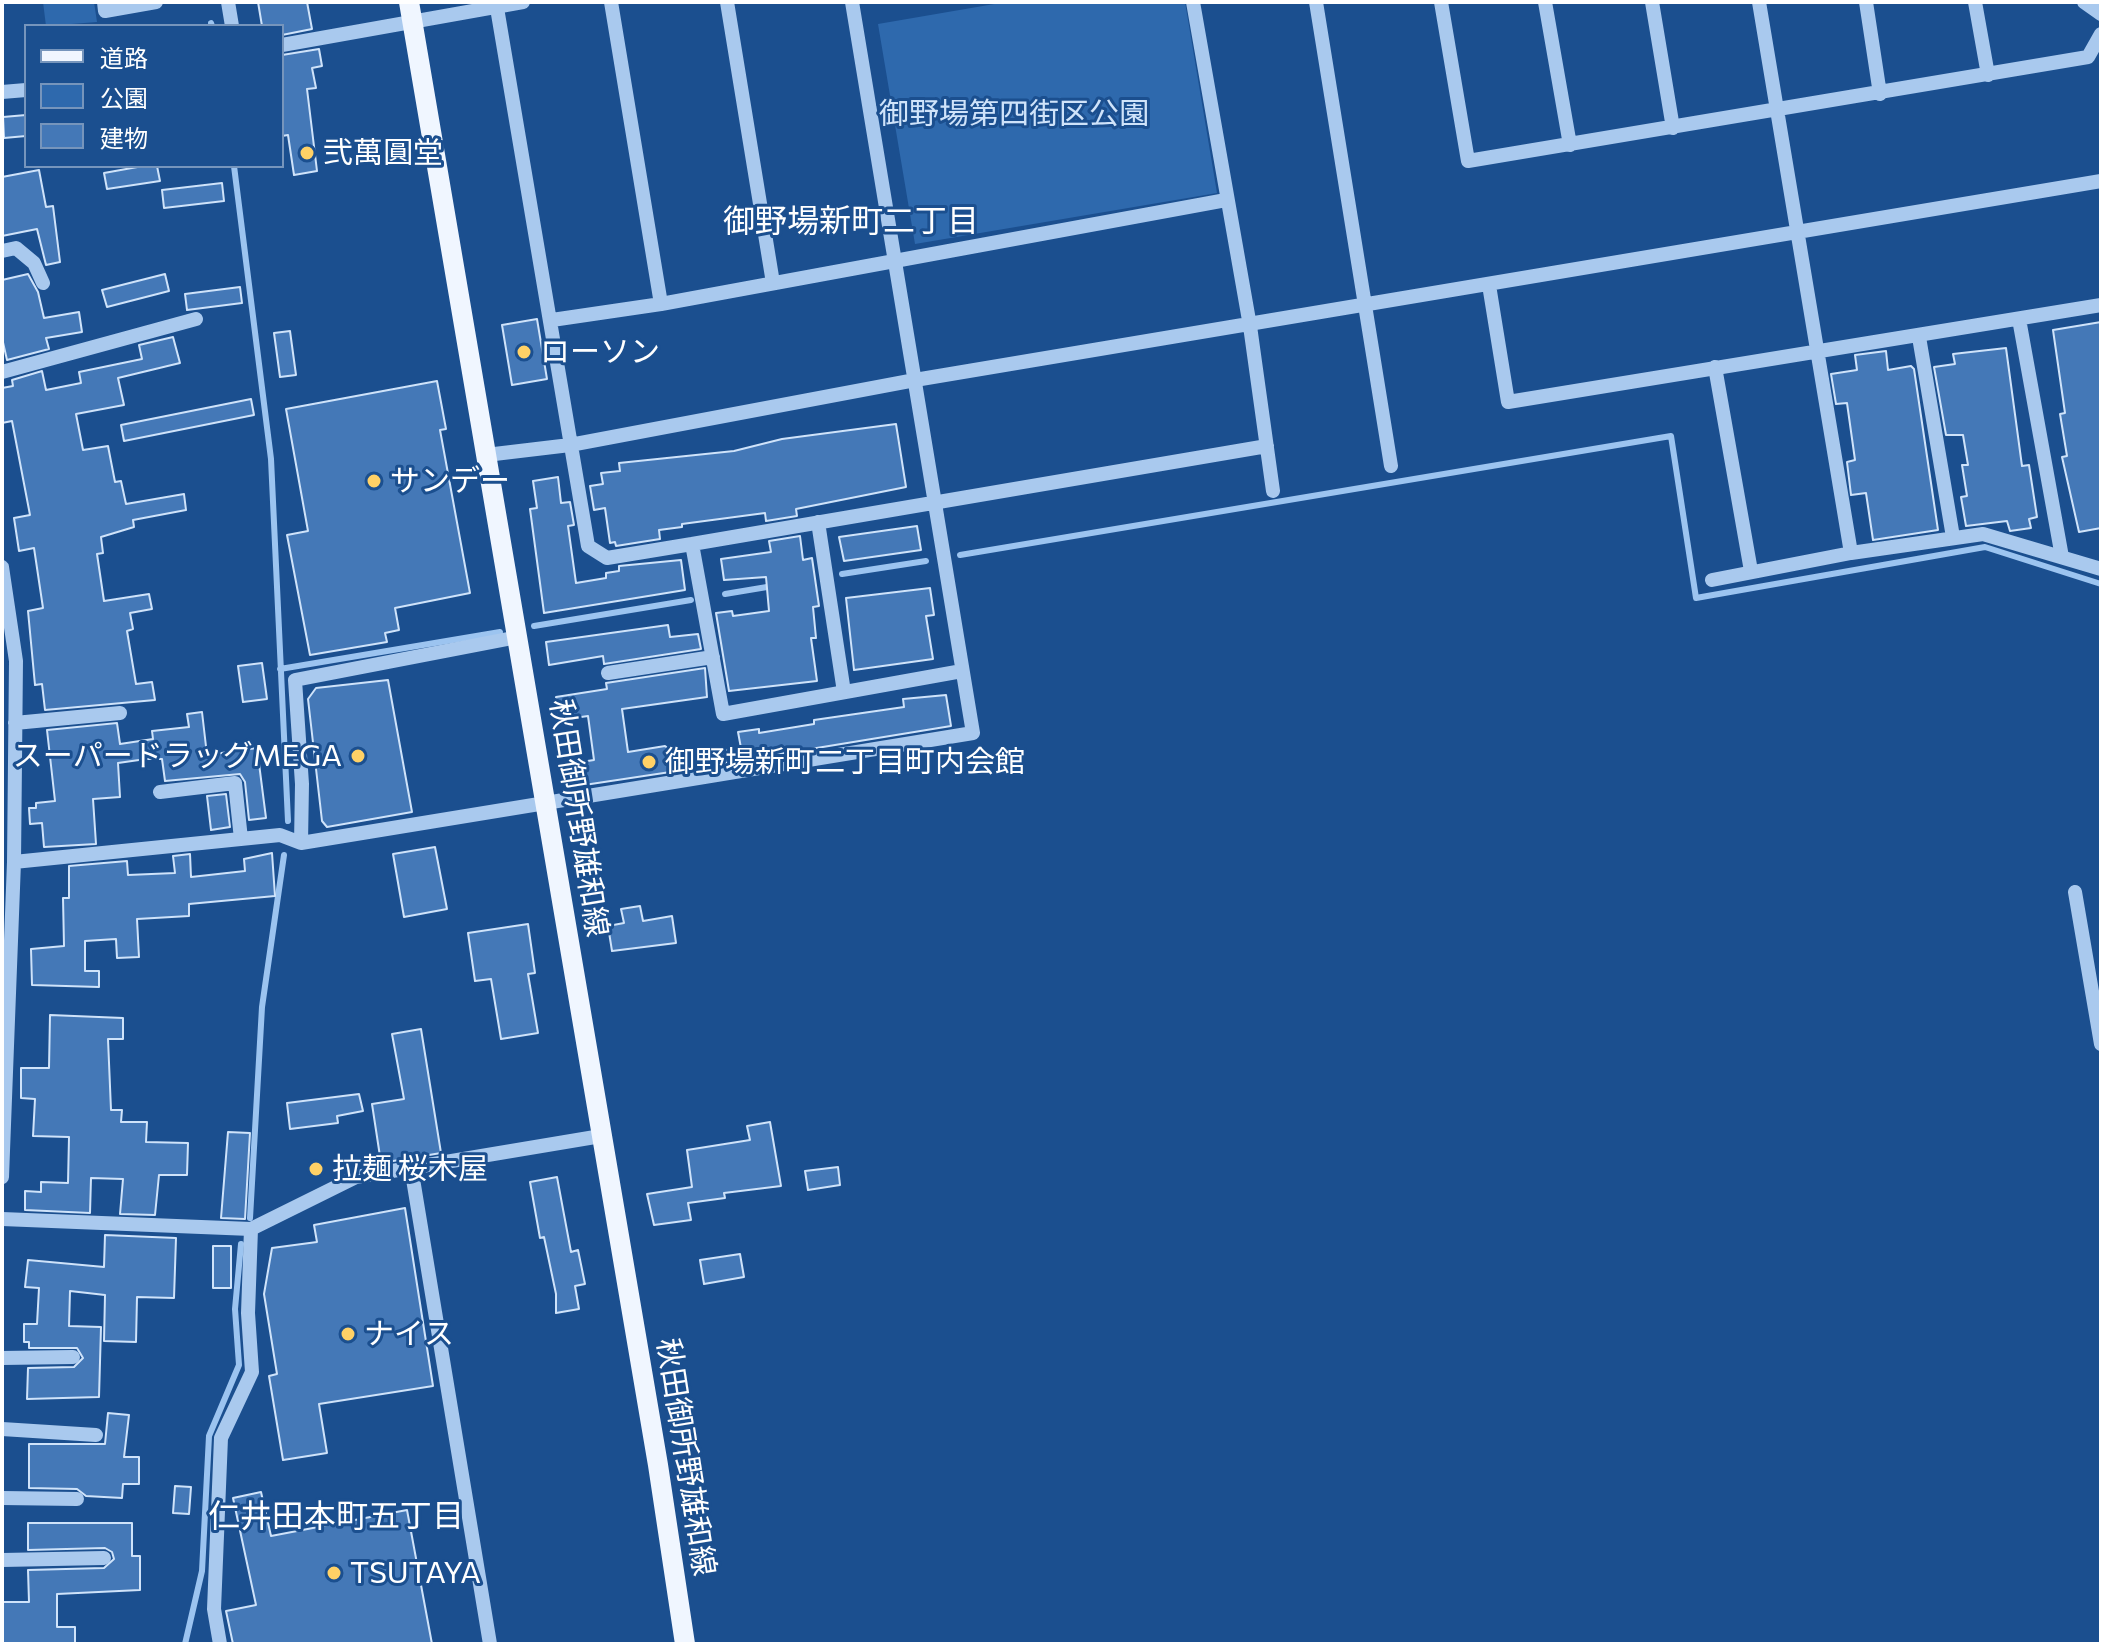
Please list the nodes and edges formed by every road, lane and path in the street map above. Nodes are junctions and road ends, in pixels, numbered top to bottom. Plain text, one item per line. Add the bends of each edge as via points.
1 (104, 2) edge
2 (156, 2) edge
3 (228, 2) edge
4 (523, 2) edge
5 (611, 2) edge
6 (727, 2) edge
7 (852, 2) edge
8 (1193, 2) edge
9 (1316, 2) edge
10 (1441, 2) edge
11 (1545, 2) edge
12 (1652, 2) edge
13 (1759, 2) edge
14 (1866, 2) edge
15 (1975, 2) edge
16 (2084, 2) edge
17 (497, 4) edge
18 (411, 12) edge
19 (2101, 14) edge
20 (232, 24) edge
21 (2101, 34) edge
22 (284, 44) edge
23 (1988, 75) junction
24 (24, 90) edge
25 (2, 92) edge
26 (1880, 94) junction
27 (1776, 112) junction
28 (1673, 128) junction
29 (1570, 145) junction
30 (2101, 181) edge
31 (1226, 200) junction
32 (1797, 232) junction
33 (2, 251) edge
34 (892, 261) junction
35 (43, 283) dead end
36 (773, 283) junction
37 (1489, 285) junction
38 (661, 304) junction
39 (2101, 305) edge
40 (1366, 306) junction
41 (196, 319) dead end
42 (2019, 319) junction
43 (552, 320) junction
44 (1250, 326) junction
45 (1919, 337) junction
46 (1816, 351) junction
47 (1715, 367) junction
48 (2, 372) edge
49 (915, 380) junction
50 (570, 445) junction
51 (1267, 446) junction
52 (486, 455) junction
53 (1391, 466) dead end
54 (1273, 491) dead end
55 (933, 500) junction
56 (818, 522) junction
57 (1953, 537) junction
58 (692, 544) junction
59 (1851, 553) junction
60 (2062, 557) junction
61 (2, 567) edge
62 (2101, 569) edge
63 (1751, 571) junction
64 (1712, 580) dead end
65 (6, 615) edge
66 (518, 637) junction
67 (713, 657) junction
68 (962, 671) junction
69 (608, 673) dead end
70 (844, 692) junction
71 (120, 713) dead end
72 (15, 723) junction
73 (160, 792) dead end
74 (547, 805) junction
75 (241, 839) junction
76 (301, 843) junction
77 (14, 862) junction
78 (8, 881) edge
79 (2075, 892) dead end
80 (2101, 1044) edge
81 (601, 1136) junction
82 (2, 1155) edge
83 (411, 1167) junction
84 (2, 1177) edge
85 (2, 1219) edge
86 (251, 1229) junction
87 (73, 1357) dead end
88 (2, 1358) edge
89 (2, 1429) edge
90 (96, 1435) dead end
91 (2, 1498) edge
92 (77, 1499) dead end
93 (104, 1558) dead end
94 (2, 1560) edge
95 (220, 1644) edge
96 (490, 1644) edge
97 (685, 1644) edge

1 - 2 street via 105,11
3 - 20 street
4 - 17 street
5 - 38 street
6 - 36 street
7 - 34 street
8 - 31 street
9 - 40 street
10 - 29 street via 1468,161
11 - 29 street
12 - 28 street
13 - 27 street
14 - 26 street
15 - 23 street
16 - 19 street
17 - 18 street
17 - 43 street
18 - 22 street
18 - 52 main road, 秋田御所野雄和線
21 - 23 street via 2088,57
23 - 26 street
24 - 25 street
26 - 27 street
27 - 28 street
27 - 32 street
28 - 29 street
30 - 32 street
31 - 34 street
31 - 44 street
32 - 37 street
32 - 46 street
33 - 35 street via 16,248 34,263
34 - 36 street
34 - 49 street
36 - 38 street
37 - 40 street
37 - 47 street via 1508,402
38 - 43 street
39 - 42 street
40 - 44 street
40 - 53 street
41 - 48 street
42 - 45 street
42 - 60 street
43 - 50 street
44 - 49 street
44 - 51 street
45 - 46 street
45 - 57 street
46 - 47 street
46 - 59 street
47 - 63 street
49 - 50 street
49 - 55 street
50 - 52 street
50 - 58 street via 588,546 607,558
51 - 54 street
51 - 55 street
52 - 66 main road, 秋田御所野雄和線
55 - 56 street
55 - 68 street
56 - 58 street
56 - 70 street
57 - 59 street
57 - 60 street via 1983,534
58 - 67 street
59 - 63 street
60 - 62 street
61 - 65 street
63 - 64 street
65 - 72 street via 16,661
66 - 74 main road, 秋田御所野雄和線
66 - 76 street via 295,680
67 - 69 street
67 - 70 street via 723,714
68 - 70 street
68 - 74 street via 973,733
71 - 72 street
72 - 77 street
73 - 75 street via 235,783
74 - 76 street
74 - 81 main road, 秋田御所野雄和線
75 - 76 street via 280,835
75 - 77 street
77 - 78 street
78 - 82 street
79 - 80 street
81 - 83 street
81 - 97 main road, 秋田御所野雄和線
82 - 84 street
83 - 86 street via 356,1177
83 - 96 street
85 - 86 street
86 - 95 street via 252,1372 221,1438 214,1609
87 - 88 street
89 - 90 street
91 - 92 street
93 - 94 street

